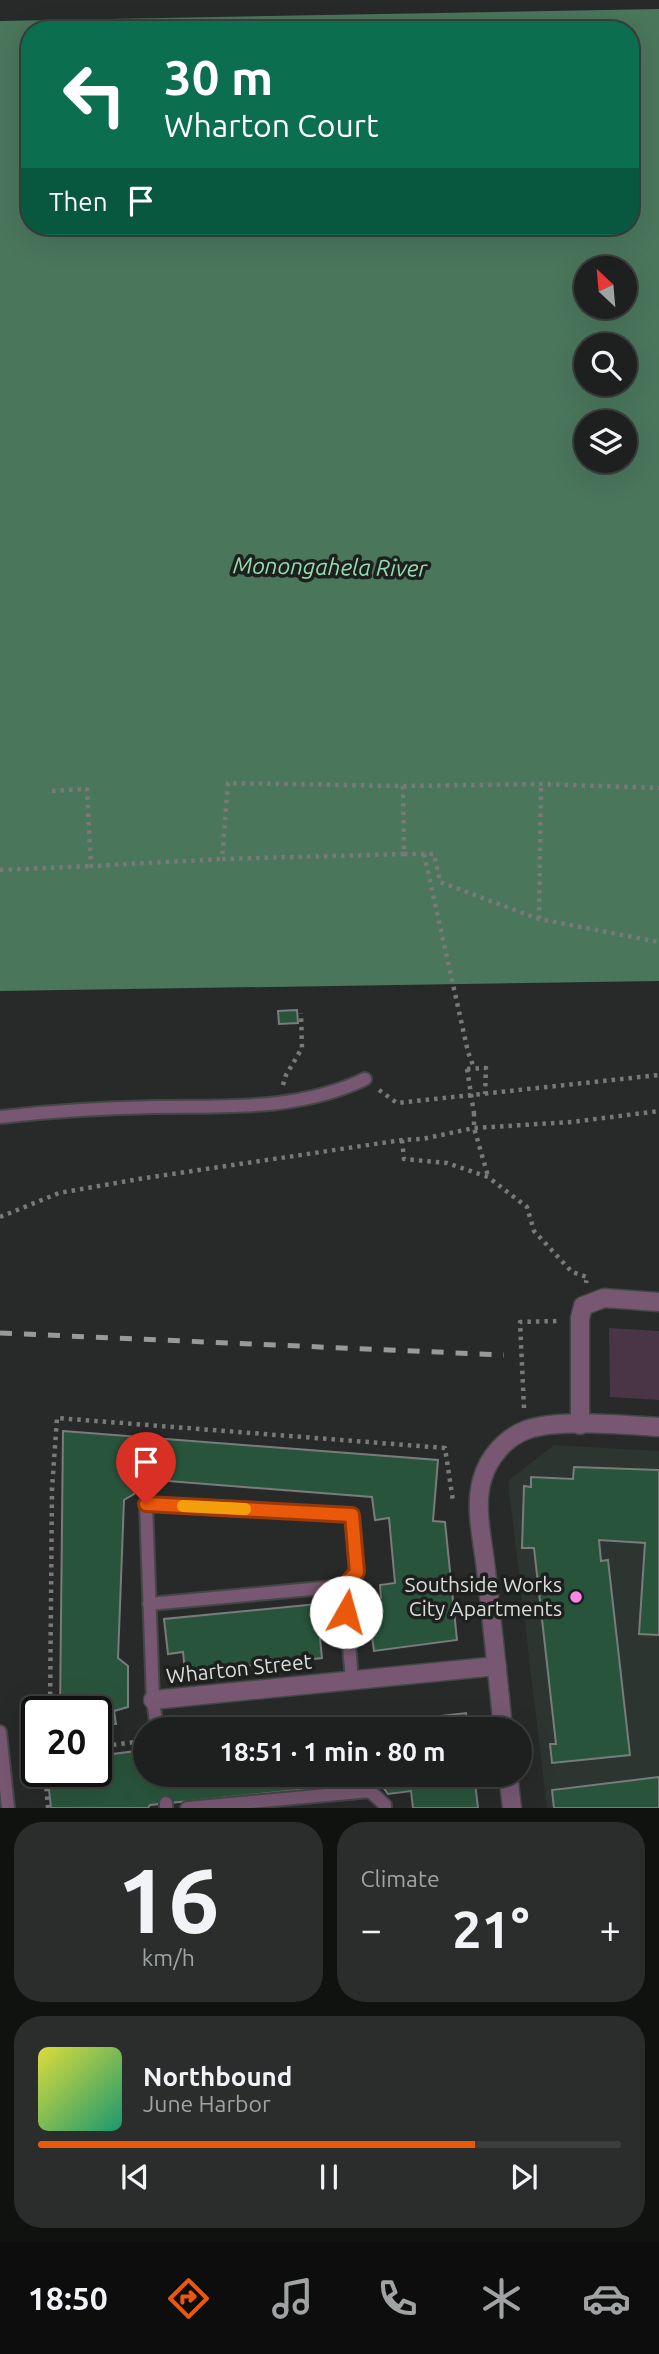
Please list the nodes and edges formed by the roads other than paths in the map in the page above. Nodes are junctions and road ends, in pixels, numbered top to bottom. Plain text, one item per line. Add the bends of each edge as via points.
1 (365, 1079) road end
2 (0, 1117) edge
3 (659, 1302) edge
4 (579, 1424) junction
5 (659, 1427) edge
6 (344, 1586) junction
7 (149, 1604) junction
8 (496, 1666) junction
9 (352, 1680) junction
10 (153, 1700) junction
11 (155, 1717) edge
12 (502, 1717) edge
13 (0, 1732) edge
14 (510, 1787) edge
15 (8, 1808) edge
16 (187, 1808) edge
17 (385, 1808) edge
18 (512, 1808) edge

1 - 2 lane via 344,1089 276,1105 121,1108
3 - 4 street via 604,1298 583,1306
4 - 5 street
4 - 8 street via 525,1430 503,1444 482,1479 480,1516
6 - 7 lane
6 - 7 lane via 357,1572 352,1515 146,1504
6 - 9 lane
7 - 10 lane
8 - 9 street, Wharton Street
8 - 12 street
9 - 10 street, Wharton Street
10 - 11 lane
13 - 15 lane
14 - 18 street
16 - 17 lane via 370,1791

